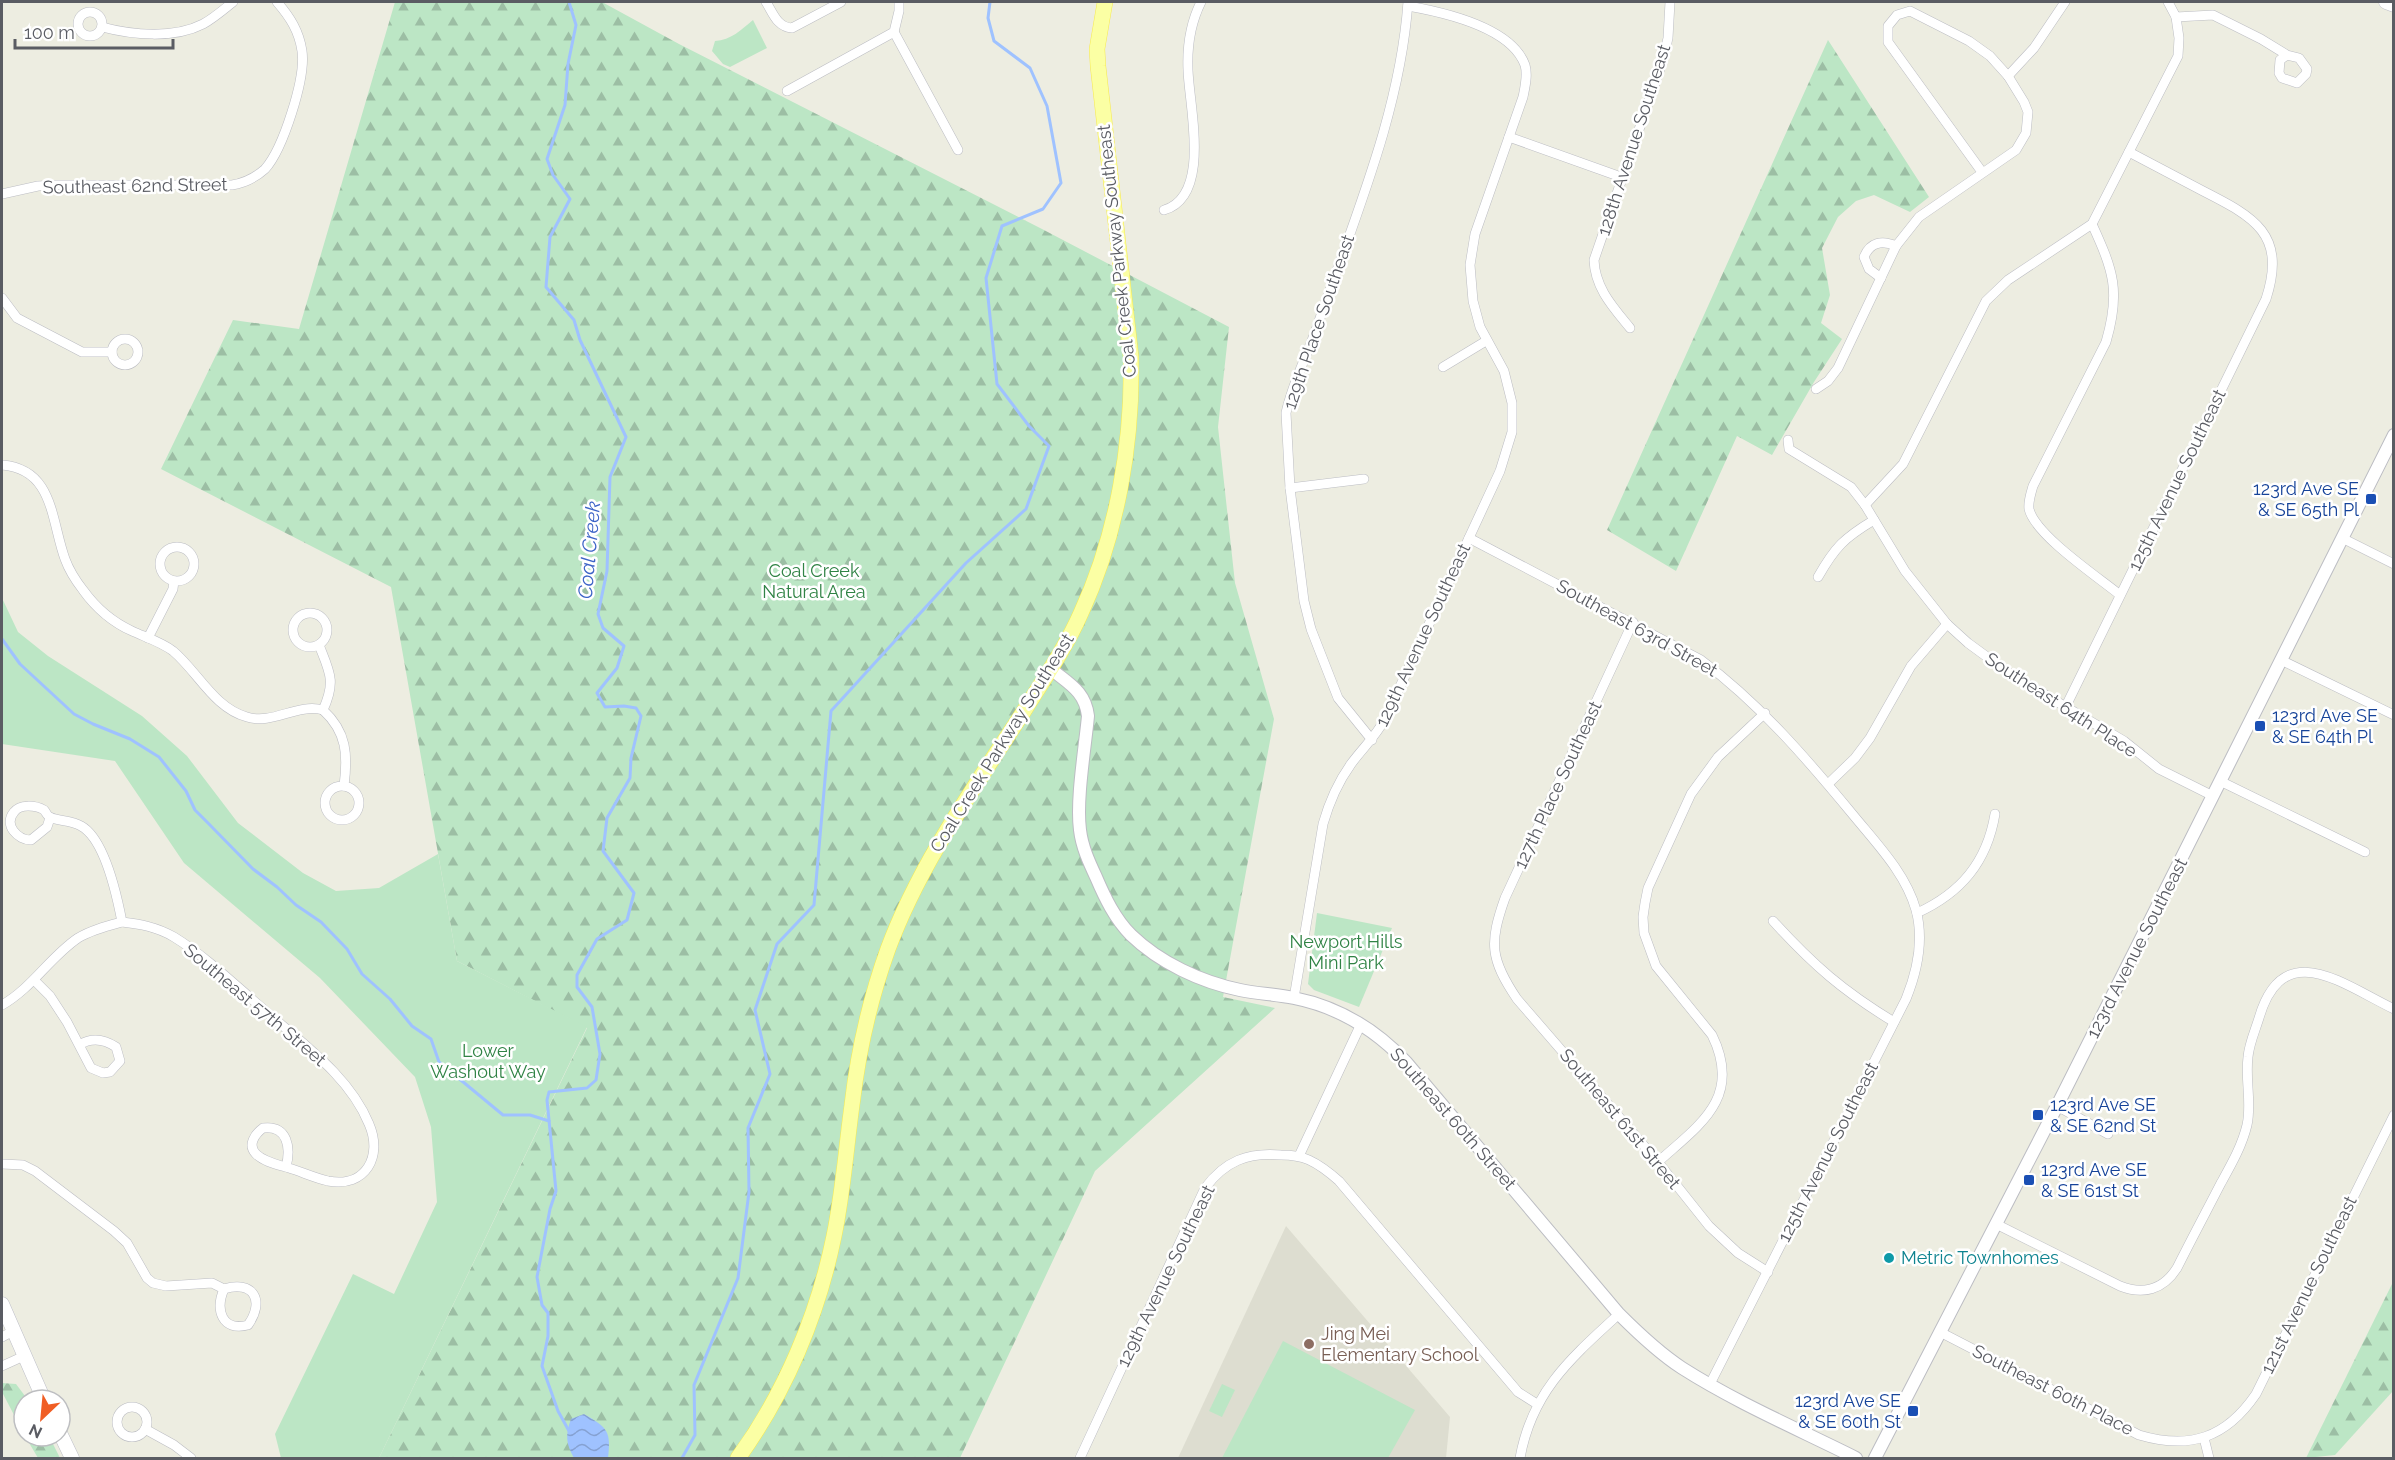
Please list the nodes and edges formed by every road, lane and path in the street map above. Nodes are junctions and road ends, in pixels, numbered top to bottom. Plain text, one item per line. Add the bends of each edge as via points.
1 (233, 2) edge
2 (278, 2) edge
3 (766, 2) edge
4 (841, 2) edge
5 (899, 2) edge
6 (1105, 2) edge
7 (1201, 2) edge
8 (1670, 2) edge
9 (2065, 2) edge
10 (2168, 2) edge
11 (2386, 2) edge
12 (1408, 4) edge
13 (2394, 5) edge
14 (2176, 17) junction
15 (102, 27) dead end
16 (894, 32) junction
17 (2287, 56) dead end
18 (2008, 76) junction
19 (787, 91) dead end
20 (1509, 138) junction
21 (958, 150) dead end
22 (2129, 152) junction
23 (1982, 172) junction
24 (1621, 177) junction
25 (2, 194) edge
26 (1164, 210) dead end
27 (2092, 224) junction
28 (1896, 246) junction
29 (1881, 278) junction
30 (2, 298) edge
31 (1630, 328) dead end
32 (1486, 341) junction
33 (112, 352) dead end
34 (1443, 367) dead end
35 (1816, 389) dead end
36 (2394, 435) edge
37 (1788, 440) dead end
38 (2, 465) edge
39 (1364, 479) dead end
40 (1290, 488) junction
41 (1865, 505) junction
42 (1874, 520) junction
43 (1469, 538) junction
44 (2342, 538) junction
45 (2394, 564) edge
46 (1818, 577) dead end
47 (174, 581) dead end
48 (2120, 595) junction
49 (1633, 622) junction
50 (1947, 624) junction
51 (148, 638) junction
52 (319, 645) dead end
53 (2281, 660) junction
54 (1051, 669) junction
55 (2066, 706) junction
56 (323, 710) junction
57 (1765, 713) junction
58 (2394, 715) edge
59 (1372, 740) junction
60 (2220, 781) junction
61 (1828, 784) junction
62 (344, 786) dead end
63 (2213, 796) junction
64 (1995, 814) dead end
65 (50, 818) junction
66 (2365, 852) dead end
67 (1917, 913) junction
68 (1773, 921) dead end
69 (122, 922) junction
70 (1494, 950) joint
71 (34, 980) junction
72 (1293, 998) junction
73 (2, 1005) edge
74 (2394, 1009) edge
75 (1894, 1022) junction
76 (1361, 1023) junction
77 (79, 1045) junction
78 (2057, 1106) junction
79 (2394, 1115) edge
80 (2108, 1134) dead end
81 (1299, 1156) junction
82 (1658, 1162) junction
83 (2, 1164) edge
84 (286, 1167) junction
85 (1996, 1224) junction
86 (1768, 1272) junction
87 (224, 1289) junction
88 (2, 1304) edge
89 (1619, 1314) junction
90 (1940, 1332) junction
91 (7, 1334) edge
92 (24, 1356) junction
93 (2, 1366) edge
94 (1710, 1384) junction
95 (39, 1388) edge
96 (1537, 1404) junction
97 (145, 1429) dead end
98 (2204, 1438) junction
99 (191, 1458) edge
100 (738, 1458) edge
101 (1080, 1458) edge
102 (1520, 1458) edge
103 (1856, 1458) edge
104 (1875, 1458) edge
105 (2209, 1458) edge

1 - 15 street via 203,24 180,31 145,33
2 - 25 street, Southeast 62nd Street via 295,27 303,59 297,94 280,144 264,169 246,183 56,184
3 - 4 street via 784,28 792,28
5 - 16 street
6 - 54 main road, Coal Creek Parkway Southeast via 1098,66 1131,357 1132,397 1123,467 1104,551 1080,616
7 - 26 street via 1190,40 1188,68 1195,156 1185,193 1173,208
8 - 24 street, 128th Avenue Southeast via 1663,60
9 - 18 street via 2034,48
10 - 14 street
11 - 13 main road
12 - 20 street, 129th Avenue Southeast via 1461,17 1503,40 1520,57 1525,66 1525,87
12 - 40 street, 129th Place Southeast via 1388,119 1306,360 1288,401
14 - 17 street via 2212,15
14 - 22 street via 2178,56
16 - 19 street
16 - 21 street
18 - 23 street via 2028,112 2026,133 2016,150
18 - 23 street via 1976,46 1910,11 1892,20 1888,27 1886,34 1893,50
20 - 24 street
20 - 32 street, 129th Avenue Southeast via 1475,234 1470,265 1473,301
22 - 27 street
22 - 48 street, 125th Avenue Southeast via 2249,217 2265,235 2273,264 2266,299
23 - 28 street via 1919,218
24 - 31 street, 128th Avenue Southeast via 1594,260 1596,278 1607,299
27 - 41 street via 2008,280 1986,301 1904,464
27 - 48 street via 2110,262 2114,289 2110,328 2033,486 2030,511 2050,539
28 - 29 street
28 - 29 street via 1878,242 1864,258 1869,269
29 - 35 street via 1838,368
30 - 33 street via 17,318 82,352
32 - 34 street
32 - 43 street, 129th Avenue Southeast via 1504,371 1513,417 1500,471
36 - 44 street, 123rd Avenue Southeast
37 - 41 street, Southeast 64th Place via 1789,449 1851,487
38 - 51 street via 28,473 42,486 52,507 65,560 99,609
39 - 40 street
40 - 59 street, 129th Place Southeast via 1311,629 1338,698
41 - 42 street, Southeast 64th Place
42 - 46 street via 1835,548
42 - 50 street, Southeast 64th Place via 1905,571
43 - 49 street, Southeast 63rd Street
43 - 59 street, 129th Avenue Southeast
44 - 45 street
44 - 53 street, 123rd Avenue Southeast
47 - 51 street
48 - 55 street, 125th Avenue Southeast
49 - 57 street, Southeast 63rd Street via 1701,660
49 - 70 street, 127th Place Southeast via 1505,898 1496,922
50 - 55 street, Southeast 64th Place via 1994,664
50 - 61 street via 1911,666 1870,738
51 - 56 street via 171,649 235,713 256,719 308,708
52 - 56 street via 331,681 331,693
53 - 58 street
53 - 60 street, 123rd Avenue Southeast
54 - 72 street, Southeast 60th Street via 1079,691 1087,707 1080,827 1083,847 1120,921 1144,946 1186,972 1224,986
54 - 100 main road, Coal Creek Parkway Southeast via 941,840 898,925 875,991 858,1064 841,1192 823,1285 790,1368
55 - 63 street, Southeast 64th Place via 2124,741 2159,769
56 - 62 street via 344,736
57 - 61 street, Southeast 63rd Street
57 - 82 street via 1718,757 1691,794 1648,888 1642,917 1656,966 1712,1035 1722,1076 1714,1108
59 - 72 street, 129th Avenue Southeast via 1342,779 1325,817
60 - 63 street, 123rd Avenue Southeast
60 - 66 street
61 - 67 street, Southeast 63rd Street via 1889,859 1907,887
63 - 78 street, 123rd Avenue Southeast
64 - 67 street via 1988,848 1975,868 1944,899
65 - 65 street via 44,810 22,806 10,817 10,825 19,837 32,840
65 - 69 street via 81,826 96,842 114,884
67 - 75 street, 125th Avenue Southeast via 1920,934 1913,982
68 - 75 street via 1831,980
69 - 71 street via 77,938
69 - 84 street, Southeast 57th Street via 155,928 185,945 333,1071 352,1096 369,1123 375,1142 370,1164 362,1174 353,1180 328,1181
70 - 82 street, Southeast 61st Street via 1517,999
71 - 73 street
71 - 77 street via 58,1009
72 - 76 street, Southeast 60th Street via 1338,1011
74 - 85 street via 2323,975 2291,974 2276,983 2264,1001 2248,1055 2249,1108 2239,1149 2172,1276 2149,1291 2120,1286
75 - 86 street, 125th Avenue Southeast
76 - 81 street
76 - 89 street, Southeast 60th Street via 1406,1062
77 - 77 street via 96,1072 110,1072 120,1060 116,1047 110,1043 93,1040
78 - 80 street
78 - 85 street, 123rd Avenue Southeast
79 - 98 street, 121st Avenue Southeast via 2256,1394 2229,1424
81 - 96 street via 1339,1181 1518,1392
81 - 101 street, 129th Avenue Southeast via 1248,1155 1214,1176 1205,1188
82 - 86 street, Southeast 61st Street via 1723,1241
83 - 87 street via 23,1165 36,1171 114,1231 127,1243 153,1284 212,1283
84 - 84 street, Southeast 57th Street via 289,1145 285,1136 270,1127 263,1128 253,1139 255,1154
85 - 90 street, 123rd Avenue Southeast
86 - 94 street, 125th Avenue Southeast
87 - 87 street via 220,1298 223,1318 238,1328 248,1325 255,1316 256,1296 237,1285
88 - 91 main road
89 - 94 street, Southeast 60th Street via 1664,1354
89 - 96 street via 1564,1365
90 - 98 street, Southeast 60th Place via 2139,1435 2171,1442
90 - 104 street, 123rd Avenue Southeast
91 - 92 main road
92 - 93 street
92 - 95 main road
94 - 103 street, Southeast 60th Street
96 - 102 street
97 - 99 street
98 - 105 street

